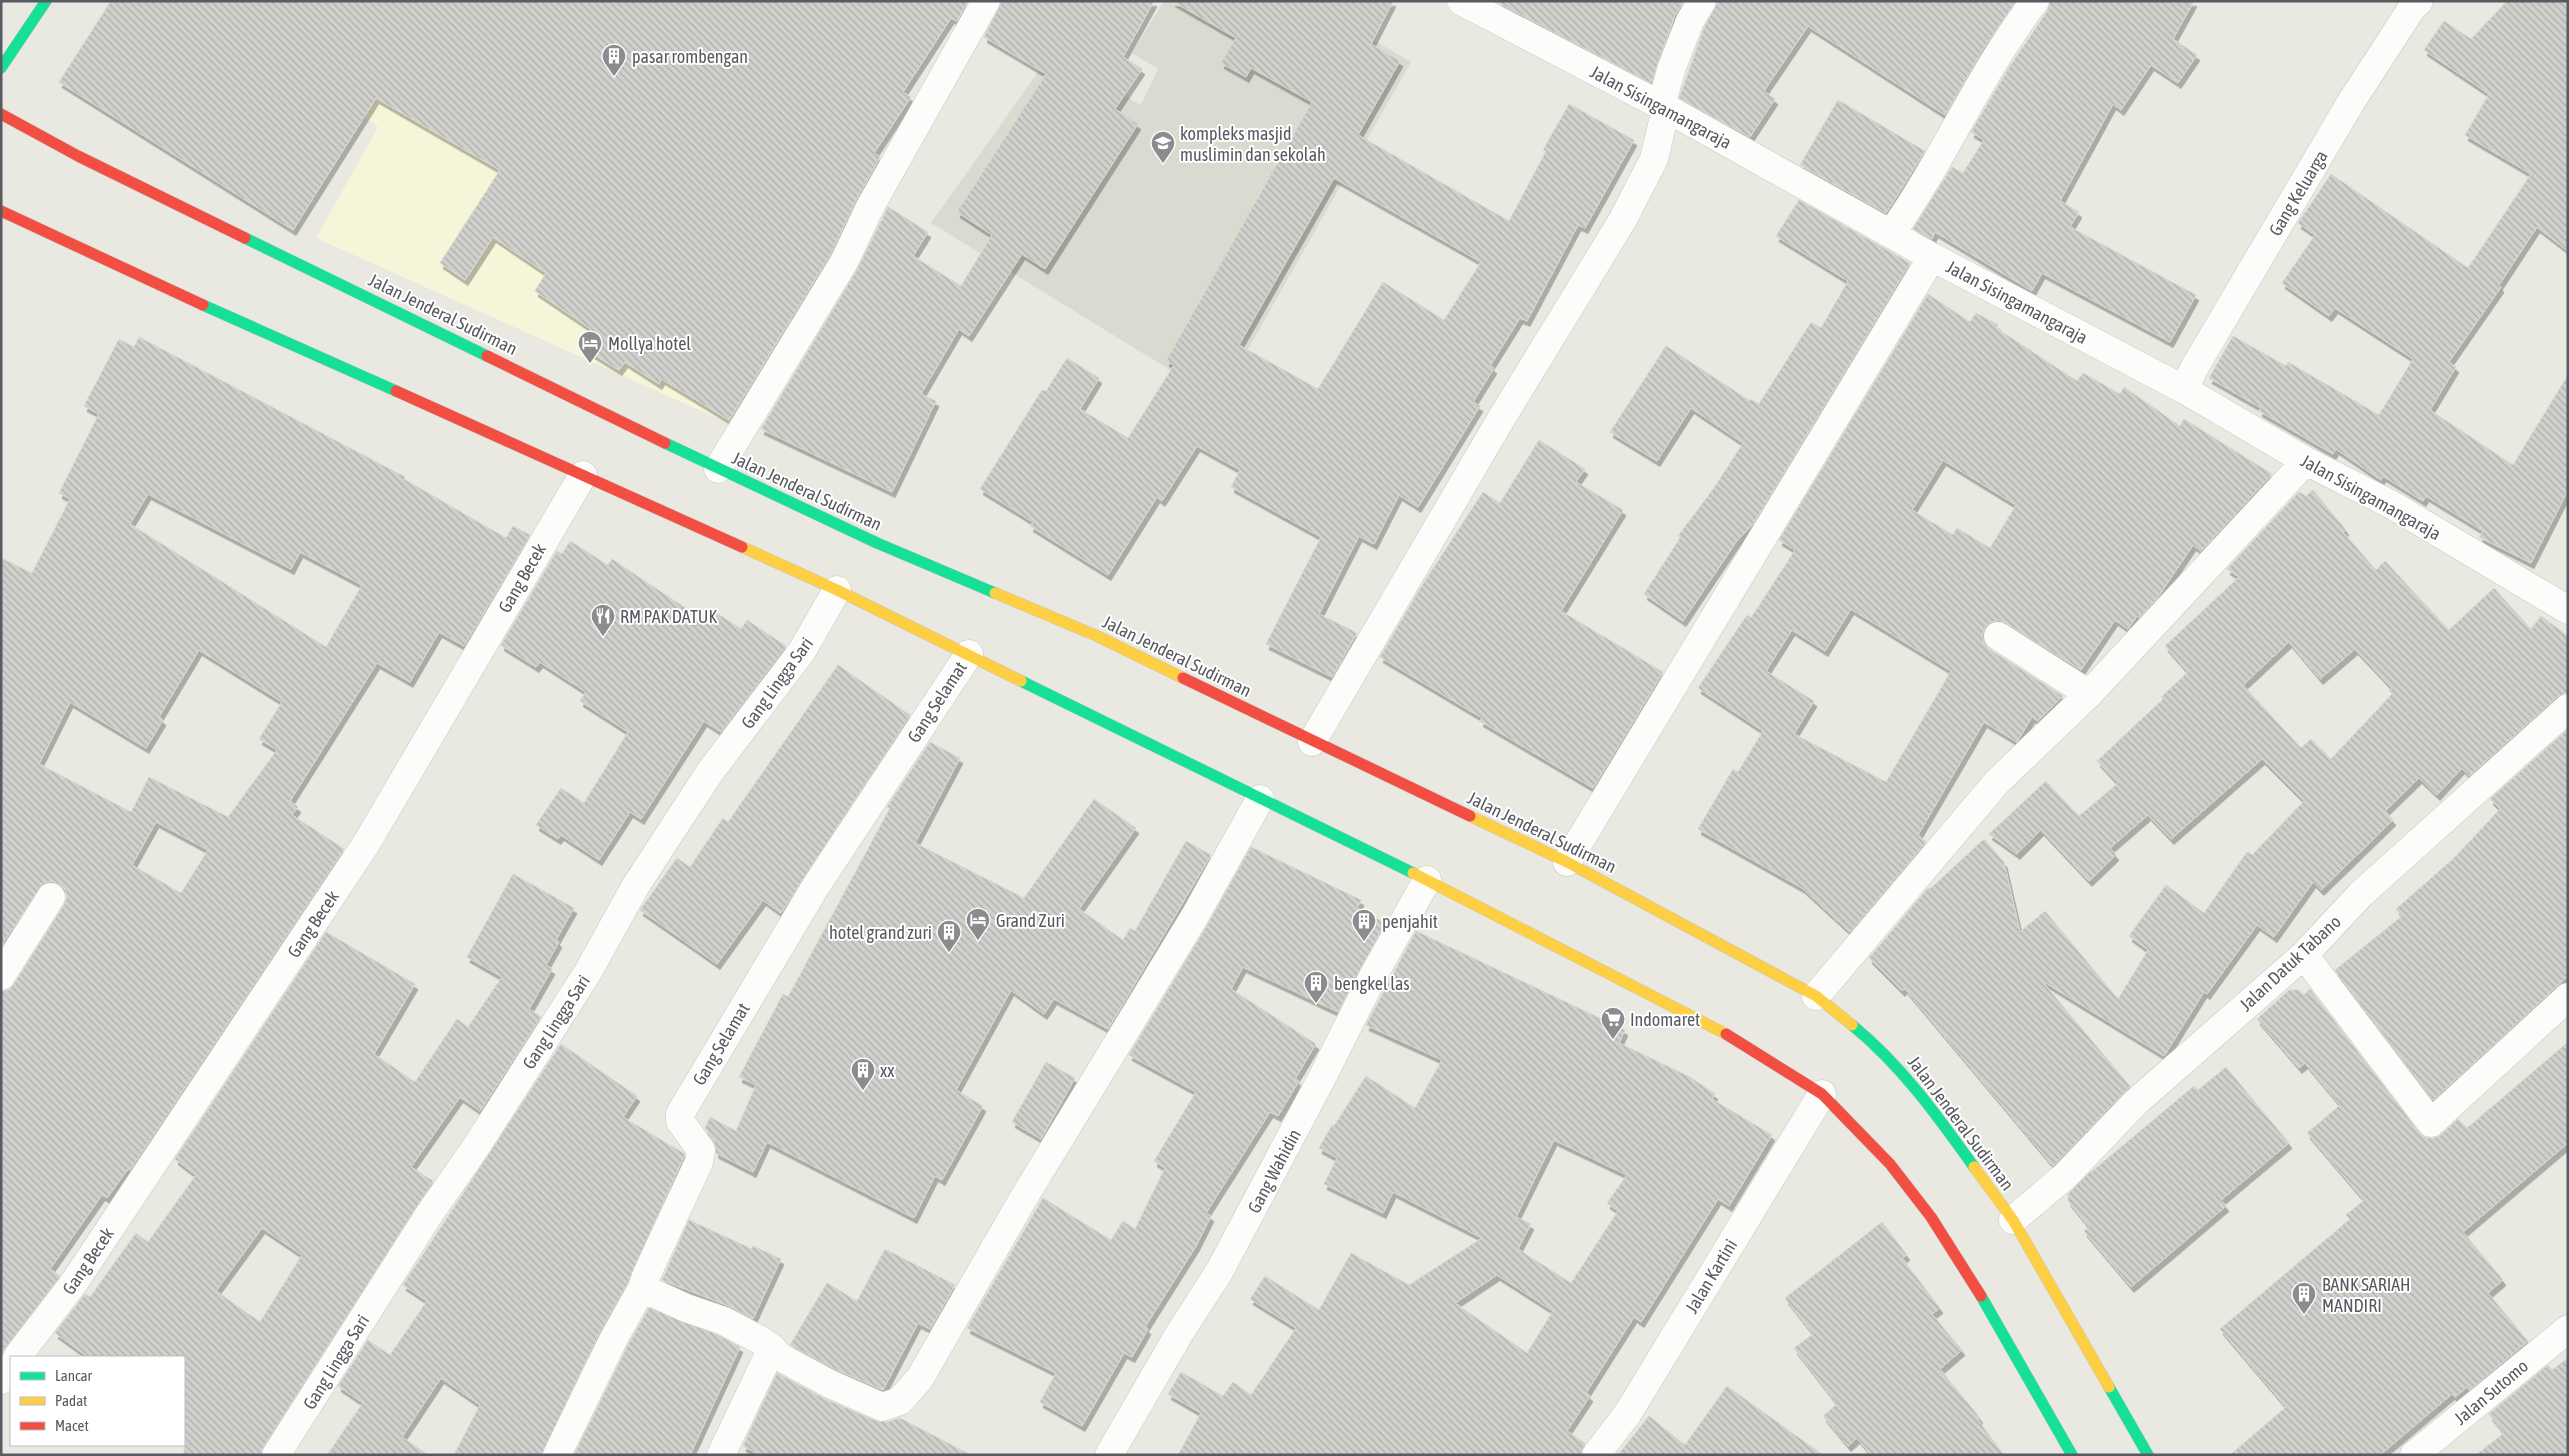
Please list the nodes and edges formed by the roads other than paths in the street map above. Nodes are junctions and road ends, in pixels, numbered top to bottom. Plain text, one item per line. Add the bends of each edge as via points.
1 (46, 1) edge
2 (986, 1) edge
3 (1461, 1) edge
4 (1702, 1) edge
5 (2035, 1) edge
6 (2419, 1) edge
7 (1, 68) edge
8 (1666, 108) junction
9 (1, 114) edge
10 (1, 211) edge
11 (1891, 234) junction
12 (1932, 257) junction
13 (2185, 390) junction
14 (2306, 461) junction
15 (718, 469) junction
16 (583, 475) junction
17 (837, 590) junction
18 (2568, 610) edge
19 (1998, 636) dead end
20 (969, 654) junction
21 (2089, 694) junction
22 (2568, 708) edge
23 (1312, 742) junction
24 (1260, 799) junction
25 (1567, 862) junction
26 (1427, 880) junction
27 (51, 897) dead end
28 (2304, 955) junction
29 (1, 976) edge
30 (1816, 996) junction
31 (2568, 996) edge
32 (1822, 1094) junction
33 (2013, 1220) junction
34 (642, 1288) junction
35 (2568, 1329) edge
36 (772, 1348) junction
37 (18, 1356) edge
38 (10, 1367) edge
39 (1, 1380) edge
40 (276, 1455) edge
41 (557, 1455) edge
42 (721, 1455) edge
43 (1109, 1455) edge
44 (1596, 1455) edge
45 (2072, 1455) edge
46 (2148, 1455) edge
47 (2414, 1455) edge

1 - 7 main road
2 - 15 street via 870,207 844,262
3 - 8 street, Jalan Sisingamangaraja
4 - 8 street via 1690,21 1672,67 1663,98
5 - 11 street via 1978,87 1929,178
6 - 13 street, Gang Keluarga via 2351,102 2193,370
8 - 11 street, Jalan Sisingamangaraja
8 - 23 street via 1654,159 1622,221 1501,419
9 - 15 main road, Jalan Jenderal Sudirman via 78,156
10 - 16 main road
11 - 12 street, Jalan Sisingamangaraja
12 - 13 street, Jalan Sisingamangaraja
12 - 25 street
13 - 14 street, Jalan Sisingamangaraja
14 - 18 street, Jalan Sisingamangaraja via 2392,506
14 - 21 street
15 - 23 main road, Jalan Jenderal Sudirman via 877,543 1097,636
16 - 17 main road
16 - 37 street, Gang Becek via 366,844 73,1284
17 - 20 main road
17 - 40 street, Gang Lingga Sari via 802,651 710,772 677,822 635,887 588,972
19 - 21 street
20 - 24 main road
20 - 34 street, Gang Selamat via 814,889 680,1114 680,1121 701,1150 701,1155
21 - 30 street via 1997,782
22 - 28 street, Jalan Datuk Tabano via 2362,894
23 - 25 main road, Jalan Jenderal Sudirman
24 - 26 main road
24 - 36 street via 1195,916 920,1378 900,1401 882,1407 830,1384 780,1357
25 - 30 main road, Jalan Jenderal Sudirman
26 - 32 main road via 1702,1020
26 - 43 street, Gang Wahidin via 1373,976 1232,1248
27 - 29 street
28 - 31 street via 2431,1123
28 - 33 street, Jalan Datuk Tabano via 2136,1102 2065,1176
30 - 33 main road, Jalan Jenderal Sudirman via 1875,1044 1919,1091
32 - 44 street, Jalan Kartini via 1628,1413
32 - 45 main road via 1890,1164 1931,1217
33 - 46 main road, Jalan Jenderal Sudirman
34 - 36 street via 724,1321
34 - 41 street, Gang Selamat
35 - 47 street, Jalan Sutomo
36 - 42 street
38 - 39 street

